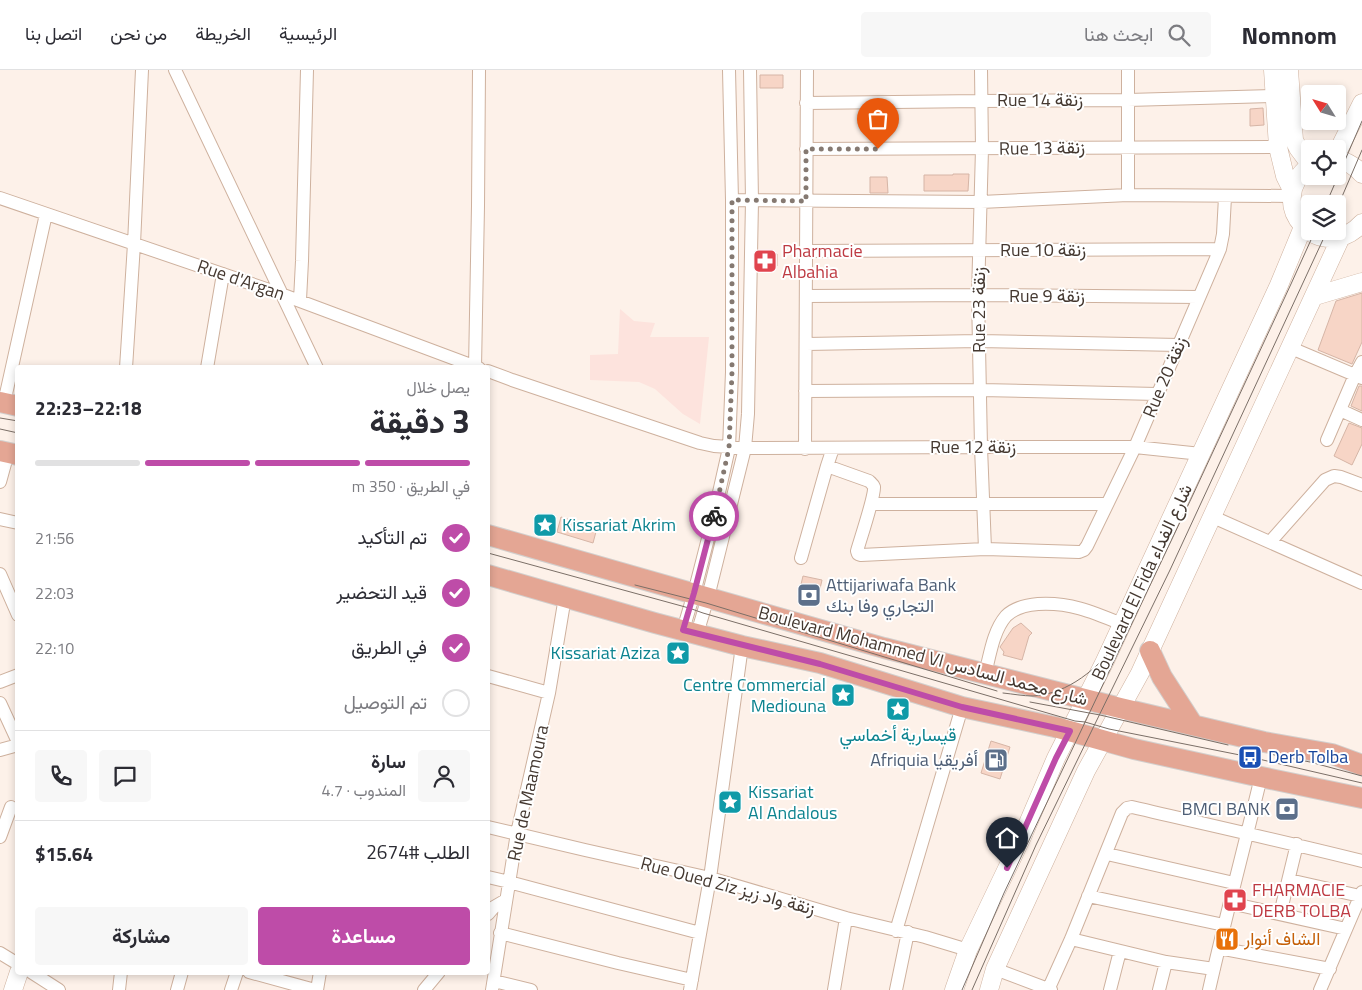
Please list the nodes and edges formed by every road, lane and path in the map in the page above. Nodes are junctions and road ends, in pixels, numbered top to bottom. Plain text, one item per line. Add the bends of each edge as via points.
1 (142, 70) edge
2 (175, 70) edge
3 (307, 70) edge
4 (479, 70) edge
5 (729, 70) edge
6 (750, 70) edge
7 (807, 70) edge
8 (981, 70) edge
9 (1128, 70) edge
10 (1273, 70) edge
11 (1289, 70) edge
12 (1274, 96) junction
13 (1128, 100) junction
14 (981, 101) junction
15 (806, 103) junction
16 (1362, 103) edge
17 (730, 106) junction
18 (750, 107) junction
19 (1344, 140) edge
20 (1128, 147) junction
21 (1278, 147) junction
22 (806, 149) junction
23 (982, 149) junction
24 (1301, 152) edge
25 (1346, 162) edge
26 (1301, 173) edge
27 (1362, 174) edge
28 (1292, 193) junction
29 (1128, 196) junction
30 (1225, 197) junction
31 (0, 198) edge
32 (732, 200) junction
33 (752, 201) junction
34 (806, 201) junction
35 (981, 202) junction
36 (46, 214) junction
37 (1362, 223) edge
38 (1301, 224) edge
39 (1301, 232) edge
40 (1350, 238) edge
41 (134, 244) junction
42 (731, 246) junction
43 (751, 246) junction
44 (979, 250) junction
45 (1220, 250) junction
46 (806, 251) junction
47 (223, 274) junction
48 (1362, 282) edge
49 (281, 294) junction
50 (806, 296) junction
51 (978, 296) junction
52 (1315, 296) junction
53 (1199, 297) junction
54 (300, 300) junction
55 (979, 341) junction
56 (806, 344) junction
57 (1179, 344) junction
58 (1291, 348) junction
59 (1362, 362) edge
60 (15, 365) edge
61 (15, 365) edge
62 (126, 365) edge
63 (208, 365) edge
64 (316, 365) edge
65 (471, 365) edge
66 (476, 365) edge
67 (490, 372) edge
68 (1358, 377) edge
69 (980, 390) junction
70 (806, 391) junction
71 (1157, 394) junction
72 (7, 404) edge
73 (1340, 410) junction
74 (1362, 420) edge
75 (1327, 440) dead end
76 (981, 447) junction
77 (1135, 447) junction
78 (729, 448) junction
79 (745, 448) junction
80 (833, 448) junction
81 (805, 449) junction
82 (8, 453) edge
83 (1201, 454) junction
84 (827, 466) junction
85 (0, 482) edge
86 (1362, 485) edge
87 (871, 504) junction
88 (1108, 504) junction
89 (982, 505) junction
90 (1213, 517) junction
91 (0, 519) edge
92 (713, 519) junction
93 (15, 522) edge
94 (727, 523) junction
95 (490, 536) edge
96 (1270, 542) junction
97 (985, 549) junction
98 (801, 558) dead end
99 (0, 574) edge
100 (490, 576) edge
101 (1362, 584) edge
102 (701, 595) junction
103 (565, 597) junction
104 (15, 608) edge
105 (1122, 624) junction
106 (690, 632) junction
107 (742, 646) junction
108 (1150, 651) junction
109 (985, 674) junction
110 (15, 676) edge
111 (490, 677) edge
112 (0, 682) edge
113 (549, 693) junction
114 (1086, 699) junction
115 (0, 703) edge
116 (962, 707) junction
117 (1120, 708) junction
118 (1193, 725) junction
119 (1070, 731) junction
120 (15, 736) edge
121 (1102, 741) junction
122 (15, 744) edge
123 (0, 750) edge
124 (1362, 765) edge
125 (1261, 777) junction
126 (1362, 798) edge
127 (9, 807) edge
128 (490, 827) edge
129 (517, 833) junction
130 (1248, 834) junction
131 (0, 838) edge
132 (1297, 844) junction
133 (1107, 854) junction
134 (1362, 861) edge
135 (490, 877) edge
136 (710, 878) junction
137 (1288, 880) junction
138 (510, 882) junction
139 (1234, 883) junction
140 (1361, 894) edge
141 (1088, 896) junction
142 (506, 900) junction
143 (1230, 904) junction
144 (490, 912) edge
145 (1280, 914) junction
146 (846, 918) junction
147 (1224, 925) junction
148 (1346, 929) junction
149 (902, 931) junction
150 (500, 933) junction
151 (700, 934) junction
152 (1071, 939) junction
153 (1219, 948) junction
154 (968, 950) junction
155 (1120, 951) junction
156 (0, 953) edge
157 (15, 962) edge
158 (1166, 962) junction
159 (995, 969) junction
160 (1214, 969) junction
161 (1330, 969) junction
162 (18, 975) edge
163 (36, 975) edge
164 (120, 975) edge
165 (181, 975) edge
166 (236, 975) edge
167 (255, 975) edge
168 (319, 975) edge
169 (436, 975) edge
170 (275, 985) edge
171 (691, 985) edge
172 (493, 986) edge
173 (13, 990) edge
174 (59, 990) edge
175 (118, 990) edge
176 (177, 990) edge
177 (231, 990) edge
178 (316, 990) edge
179 (424, 990) edge
180 (530, 990) edge
181 (834, 990) edge
182 (896, 990) edge
183 (954, 990) edge
184 (988, 990) edge
185 (1049, 990) edge
186 (1110, 990) edge
187 (1158, 990) edge
188 (1209, 990) edge
189 (1320, 990) edge

1 - 41 street
2 - 49 street
3 - 54 street
4 - 66 street
5 - 17 street
6 - 18 street
7 - 15 street
8 - 14 street, Rue 23 زنقة
9 - 13 street
10 - 12 main road
11 - 24 main road via 1294,140
12 - 13 street, Rue 14 زنقة
12 - 21 main road
13 - 14 street, Rue 14 زنقة
13 - 20 street
14 - 15 street, Rue 14 زنقة
14 - 23 street, Rue 23 زنقة
15 - 22 street
16 - 19 main road
17 - 18 street
17 - 32 street
18 - 33 street
20 - 21 street, Rue 13 زنقة
20 - 23 street, Rue 13 زنقة
20 - 29 street
21 - 28 main road
22 - 23 street, Rue 13 زنقة
22 - 34 street
23 - 35 street, Rue 23 زنقة
25 - 27 main road
26 - 28 main road
28 - 30 street
28 - 38 main road via 1292,207
29 - 30 street
29 - 35 street
30 - 45 street, Rue 20 زنقة
31 - 36 street, Rue d'Argan
32 - 33 street
32 - 42 street
33 - 34 street
33 - 43 street
34 - 35 street
34 - 46 street
35 - 44 street, Rue 23 زنقة
36 - 41 street, Rue d'Argan
36 - 61 street
37 - 40 main road
39 - 83 main road, Boulevard El Fida شارع الفداء via 1280,285
40 - 52 main road, Boulevard El Fida شارع الفداء
41 - 47 street, Rue d'Argan
41 - 62 street
42 - 43 street
42 - 78 street
43 - 79 street
44 - 45 street, Rue 10 زنقة
44 - 46 street, Rue 10 زنقة
44 - 51 street, Rue 23 زنقة
45 - 53 street, Rue 20 زنقة
46 - 50 street
47 - 49 street, Rue d'Argan
47 - 63 street
48 - 52 main road
49 - 54 street, Rue d'Argan
49 - 64 street
50 - 51 street, Rue 9 زنقة
50 - 56 street
51 - 53 street, Rue 9 زنقة
51 - 55 street, Rue 23 زنقة
52 - 58 main road, Boulevard El Fida شارع الفداء
53 - 57 street, Rue 20 زنقة
54 - 65 street, Rue d'Argan
55 - 56 street
55 - 57 street
55 - 69 street, Rue 23 زنقة
56 - 70 street
57 - 71 street, Rue 20 زنقة
58 - 68 street
58 - 90 main road, Boulevard El Fida شارع الفداء
59 - 68 street
60 - 72 street
67 - 78 street via 700,443
68 - 73 street
69 - 70 street
69 - 71 street
69 - 76 street, Rue 23 زنقة
70 - 81 street
71 - 77 street, Rue 20 زنقة
73 - 74 street
73 - 75 street
76 - 77 street, Rue 12 زنقة
76 - 80 street, Rue 12 زنقة
76 - 89 street, Rue 23 زنقة
77 - 83 street, Rue 12 زنقة
77 - 88 street, Rue 20 زنقة
78 - 79 street
78 - 92 street
79 - 81 street, Rue 12 زنقة
79 - 94 street
80 - 81 street, Rue 12 زنقة
80 - 84 street
82 - 85 street
83 - 105 main road, Boulevard El Fida شارع الفداء
84 - 87 street via 872,484
84 - 98 street
86 - 96 street via 1334,476 1325,480
87 - 89 street
87 - 97 street via 857,551 861,556
88 - 89 street
88 - 97 street, Rue 20 زنقة via 1087,546 1079,552
89 - 97 street, Rue 23 زنقة
90 - 96 street
90 - 108 main road, Boulevard El Fida شارع الفداء
91 - 93 street
92 - 94 street
92 - 102 street
94 - 102 street
95 - 102 main road, Boulevard Mohammed VI شارع محمد السادس
96 - 101 street
99 - 104 street
100 - 103 main road, Boulevard Mohammed VI شارع محمد السادس
102 - 106 street
102 - 109 main road, Boulevard Mohammed VI شارع محمد السادس
103 - 106 main road, Boulevard Mohammed VI شارع محمد السادس
103 - 113 street, Rue de Maamoura
105 - 109 street via 1067,604 1027,605 1007,616 999,627
105 - 114 main road, Boulevard El Fida شارع الفداء
106 - 107 main road, Boulevard Mohammed VI شارع محمد السادس
107 - 116 main road, Boulevard Mohammed VI شارع محمد السادس via 820,664
107 - 136 street
108 - 117 main road, Boulevard El Fida شارع الفداء
108 - 118 main road via 1162,677
109 - 114 main road, Boulevard Mohammed VI شارع محمد السادس
110 - 112 street
111 - 113 street
113 - 129 street, Rue de Maamoura
114 - 117 main road, Boulevard Mohammed VI شارع محمد السادس
114 - 119 main road, Boulevard El Fida شارع الفداء
115 - 120 street
116 - 119 main road, Boulevard Mohammed VI شارع محمد السادس
116 - 149 street
117 - 118 main road, Boulevard Mohammed VI شارع محمد السادس
117 - 121 main road, Boulevard El Fida شارع الفداء
118 - 124 main road, Boulevard Mohammed VI شارع محمد السادس via 1332,754
119 - 121 main road, Boulevard Mohammed VI شارع محمد السادس
119 - 154 main road, Boulevard El Fida شارع الفداء
121 - 125 main road, Boulevard Mohammed VI شارع محمد السادس
121 - 159 main road, Boulevard El Fida شارع الفداء
122 - 123 street
125 - 126 main road, Boulevard Mohammed VI شارع محمد السادس
125 - 130 street
127 - 131 street
128 - 129 street, Rue Oued Ziz زنقة واد زيز
129 - 136 street, Rue Oued Ziz زنقة واد زيز
129 - 138 street, Rue de Maamoura
130 - 132 street
130 - 133 street via 1132,807 1122,813
130 - 139 street
132 - 134 street
132 - 137 street
133 - 139 street
133 - 141 street
135 - 138 street
136 - 146 street, Rue Oued Ziz زنقة واد زيز
136 - 151 street
137 - 140 street
137 - 145 street
138 - 142 street, Rue de Maamoura
138 - 151 street
139 - 143 street
140 - 148 street
141 - 147 street
141 - 152 street
142 - 144 street
142 - 150 street, Rue de Maamoura
143 - 145 street
143 - 147 street
145 - 148 street
146 - 149 street, Rue Oued Ziz زنقة واد زيز
146 - 181 street
147 - 153 street
148 - 161 street
149 - 154 street, Rue Oued Ziz زنقة واد زيز
149 - 182 street
150 - 171 street via 618,962
150 - 172 street, Rue de Maamoura
151 - 171 street
152 - 155 street
152 - 185 street
153 - 160 street
153 - 161 street
154 - 183 main road, Boulevard El Fida شارع الفداء
155 - 158 street
155 - 186 street
156 - 157 street
158 - 160 street
158 - 187 street
159 - 184 main road, Boulevard El Fida شارع الفداء
159 - 185 street
160 - 188 street
161 - 189 street
162 - 173 main road
163 - 174 street
164 - 175 street
165 - 176 street
166 - 177 street
167 - 170 street
168 - 178 street
169 - 179 street
170 - 178 street
172 - 180 street

